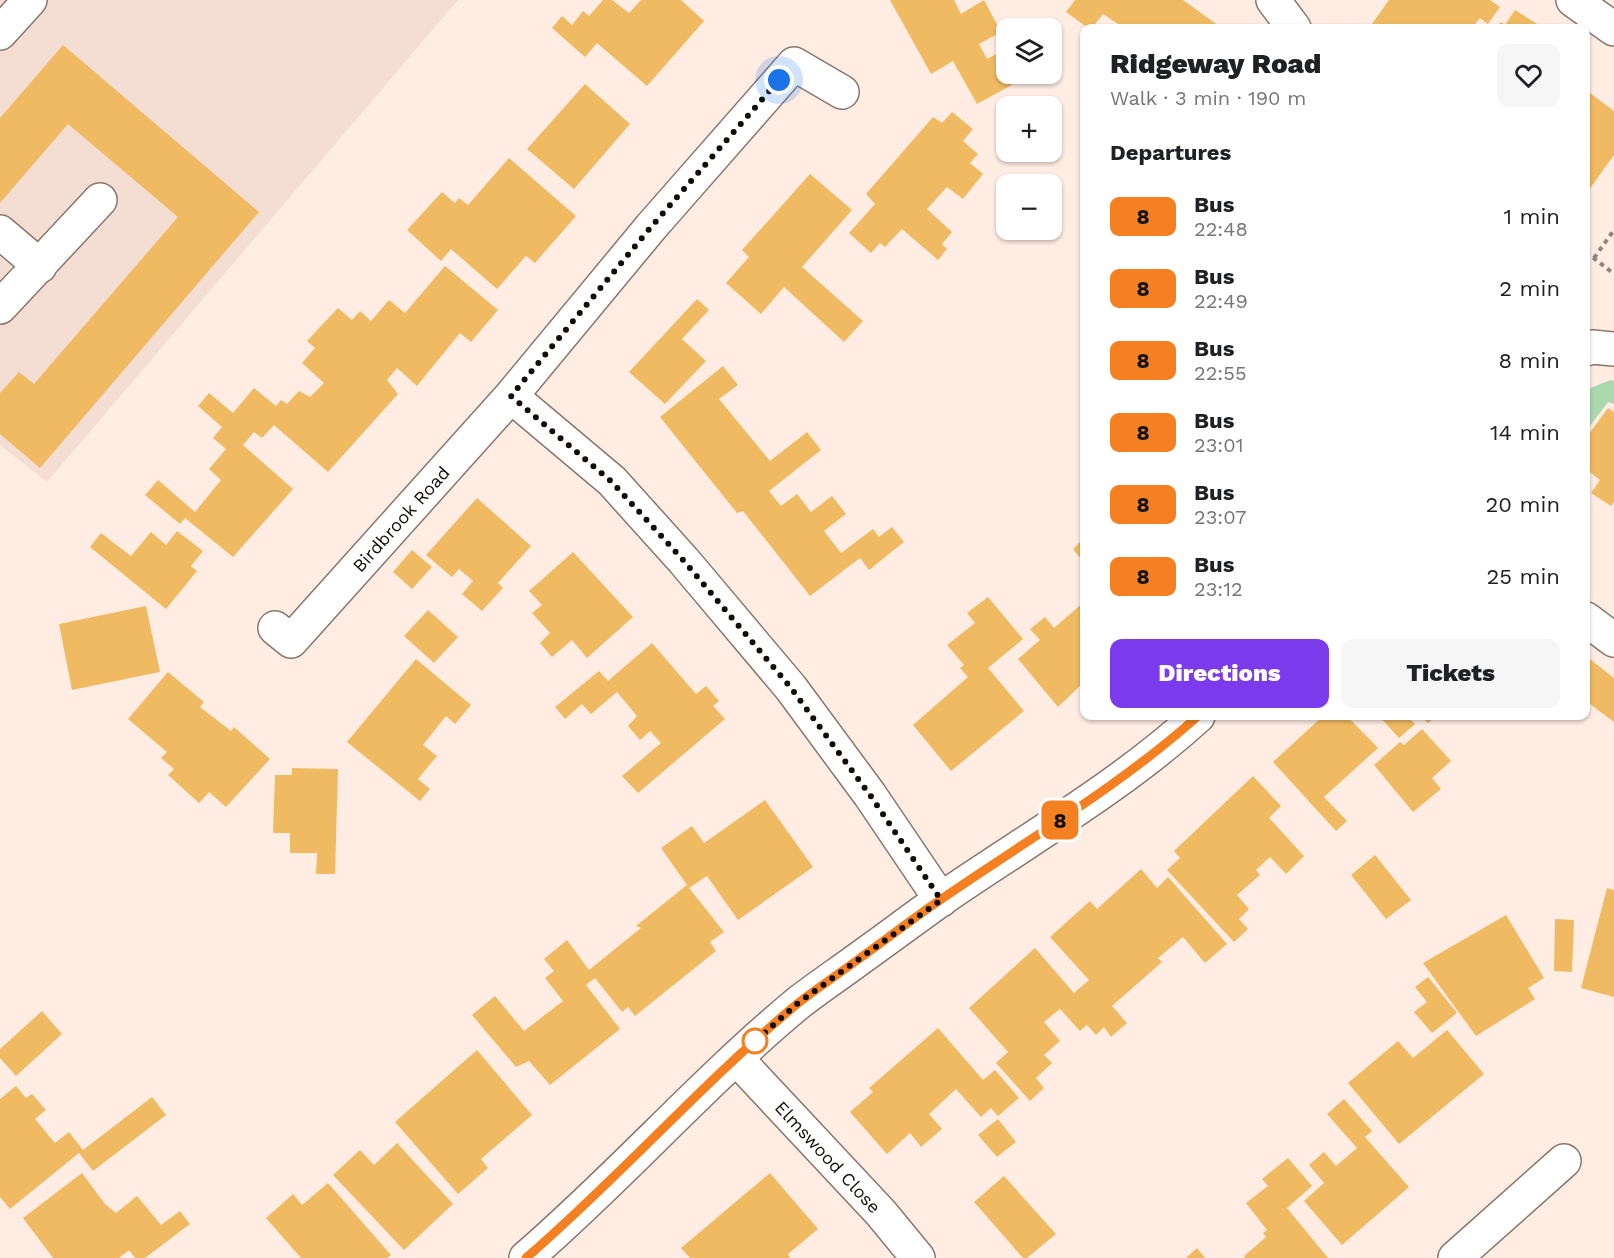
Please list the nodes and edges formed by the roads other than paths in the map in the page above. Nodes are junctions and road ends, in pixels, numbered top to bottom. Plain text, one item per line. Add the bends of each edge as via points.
1 (30, 0) edge
2 (1573, 0) edge
3 (1614, 29) edge
4 (0, 33) edge
5 (842, 92) dead end
6 (100, 200) dead end
7 (0, 232) edge
8 (40, 266) junction
9 (0, 307) edge
10 (511, 396) junction
11 (1590, 623) edge
12 (283, 635) dead end
13 (1614, 640) edge
14 (1194, 720) edge
15 (941, 900) junction
16 (736, 1058) junction
17 (1564, 1161) dead end
18 (526, 1258) edge
19 (918, 1258) edge
20 (1455, 1258) edge

1 - 4 street
2 - 3 street
5 - 10 street, Birdbrook Road via 794,64 651,227
6 - 8 street
7 - 8 street
8 - 9 street
10 - 12 street, Birdbrook Road
10 - 15 street via 612,482 684,561 791,688
11 - 13 street
14 - 15 street via 1117,780
15 - 16 street via 798,1003
16 - 18 street via 570,1221
16 - 19 street, Elmswood Close
17 - 20 street

